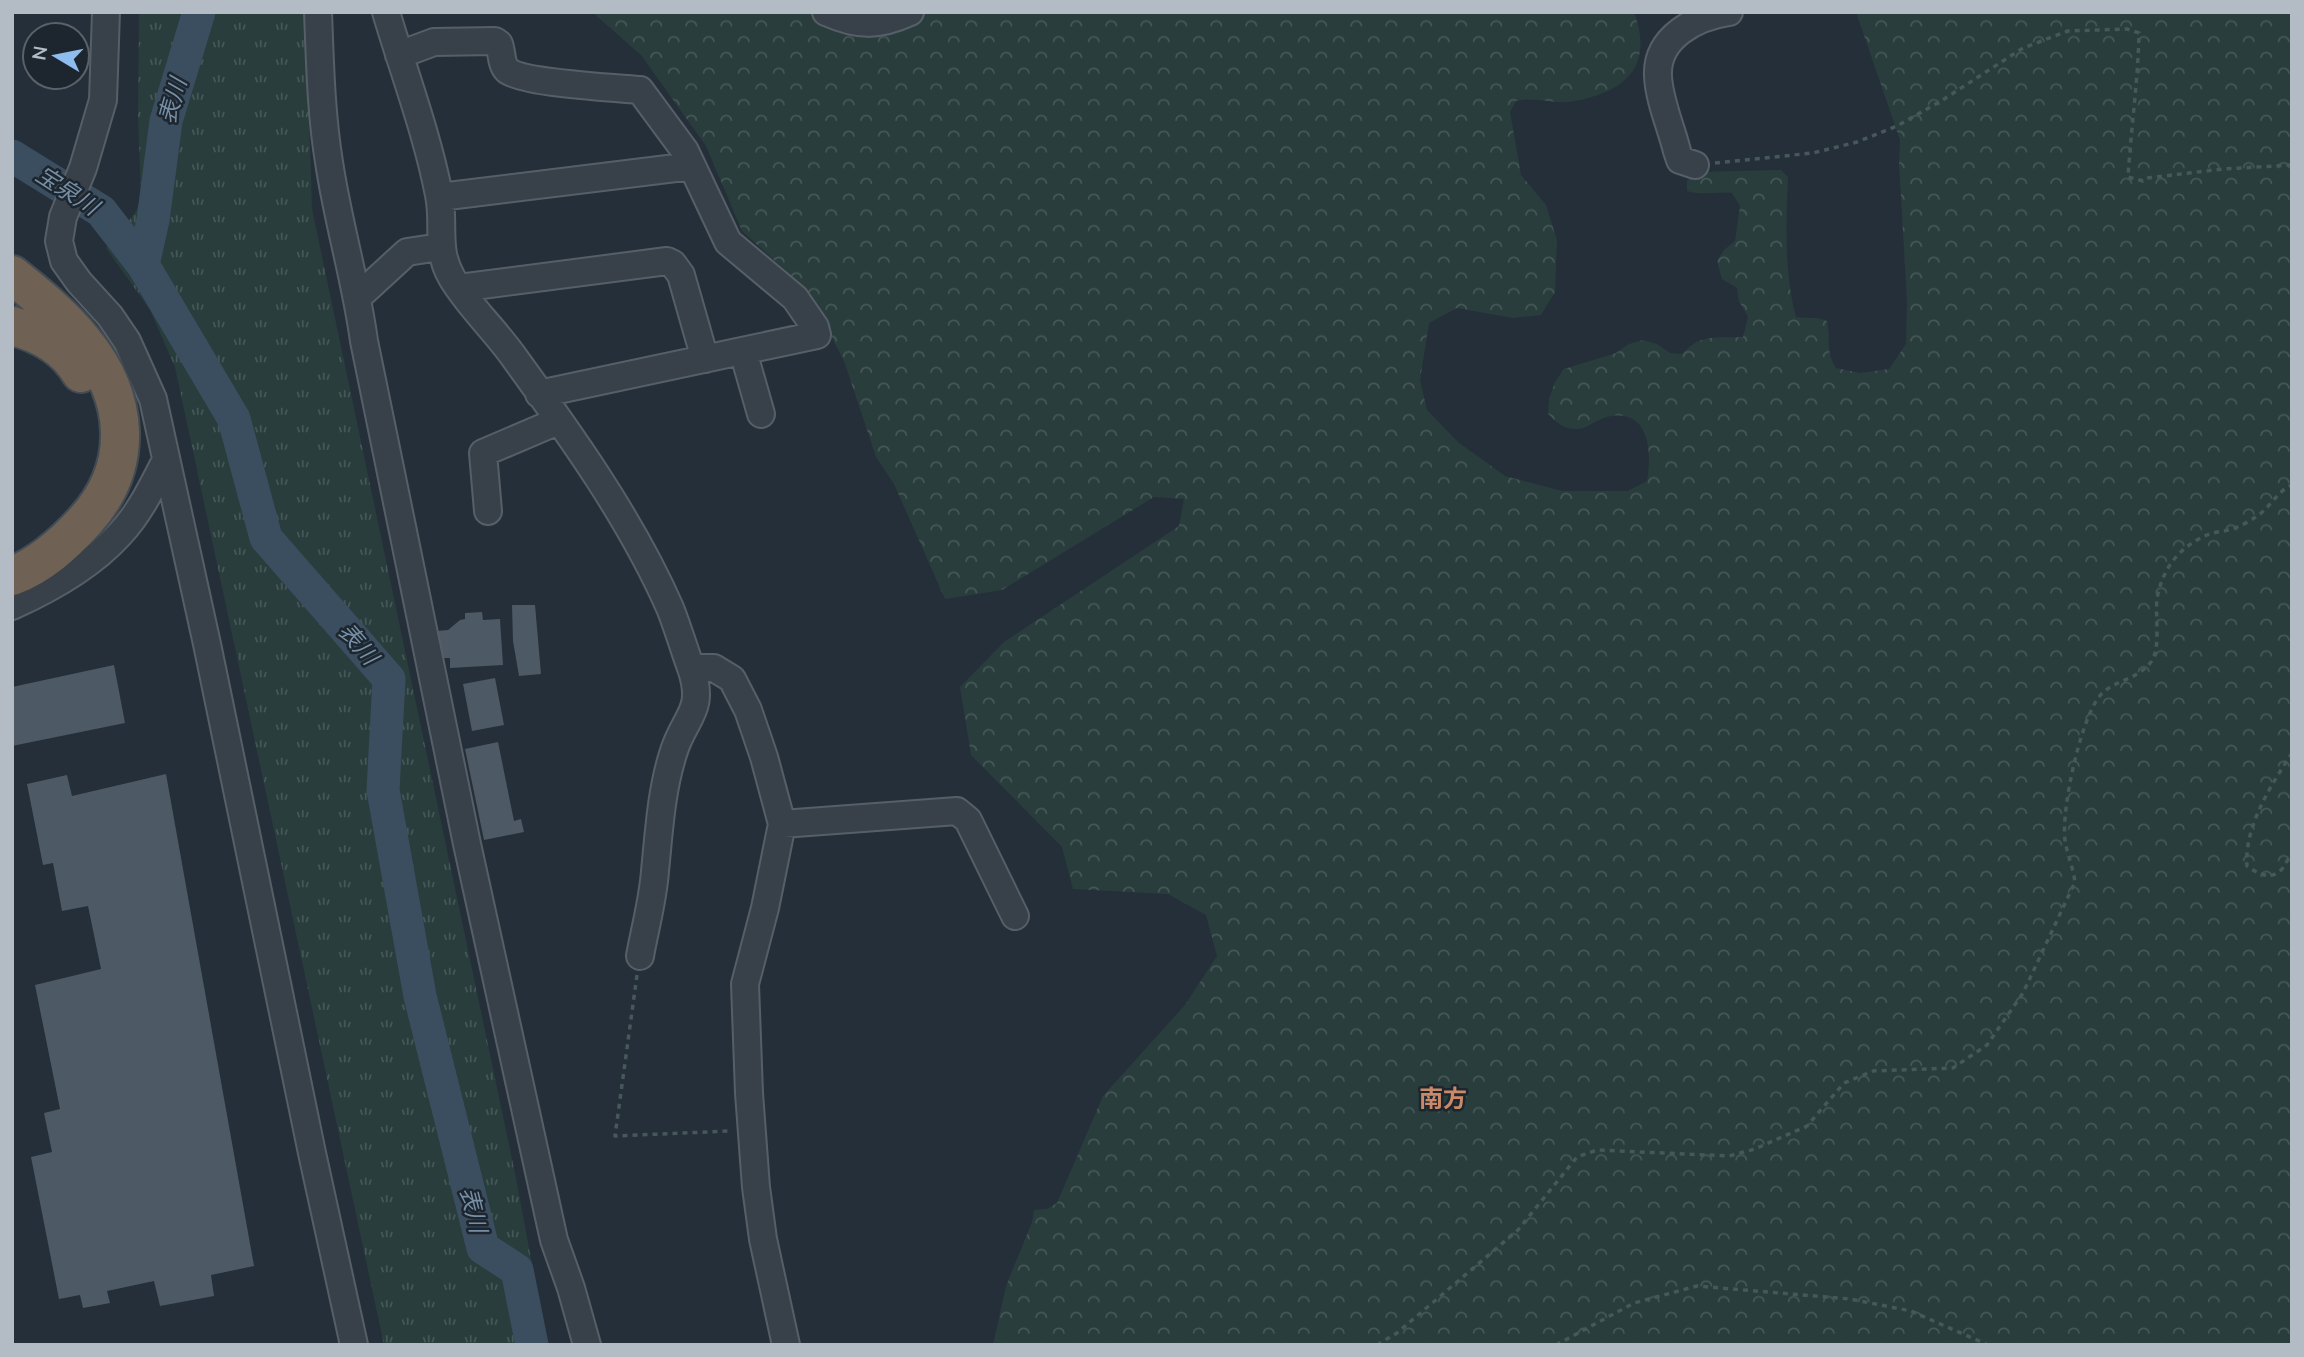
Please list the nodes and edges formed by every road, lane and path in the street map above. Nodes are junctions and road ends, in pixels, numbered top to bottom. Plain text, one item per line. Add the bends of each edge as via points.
1 (106, 12) edge
2 (318, 12) edge
3 (826, 12) edge
4 (910, 12) edge
5 (1729, 12) edge
6 (389, 13) edge
7 (399, 55) junction
8 (1695, 164) joint
9 (2292, 165) edge
10 (692, 166) junction
11 (440, 197) junction
12 (440, 247) junction
13 (12, 275) edge
14 (459, 288) junction
15 (358, 297) junction
16 (12, 326) edge
17 (743, 351) junction
18 (705, 359) junction
19 (540, 394) junction
20 (761, 414) dead end
21 (558, 421) junction
22 (166, 460) junction
23 (2292, 485) edge
24 (488, 511) dead end
25 (12, 556) edge
26 (12, 576) edge
27 (12, 606) edge
28 (691, 668) junction
29 (2292, 753) edge
30 (782, 824) junction
31 (2292, 855) edge
32 (1015, 916) dead end
33 (640, 956) joint
34 (752, 1130) junction
35 (354, 1345) edge
36 (587, 1345) edge
37 (786, 1345) edge
38 (1377, 1345) edge
39 (1556, 1345) edge
40 (1988, 1345) edge

1 - 22 street via 103,100 59,241 64,261 127,341 153,399
2 - 15 street via 328,160
3 - 4 street via 852,23 874,24
5 - 8 street via 1709,15 1681,30 1659,61 1658,78 1680,160
6 - 7 street
7 - 10 street via 433,42 495,41 503,64 512,73 574,85 640,90
7 - 11 street
8 - 9 path via 1813,153 1857,142 1897,126 2023,48 2068,31 2127,29 2139,33 2128,177 2143,181
10 - 11 street
10 - 17 street via 728,242 795,298 815,327 817,335
11 - 12 street
12 - 14 street
12 - 15 street via 407,252
13 - 26 highway via 57,312 100,365 118,413 121,444 114,476 100,504 46,558
14 - 18 street via 667,261 681,275
14 - 19 street
15 - 36 street via 467,844 554,1240
16 - 25 highway via 45,338 78,368 92,390 100,441 94,471 79,499 58,524
17 - 18 street
17 - 20 street
18 - 19 street
19 - 21 street
21 - 24 street via 483,453
21 - 28 street via 643,553 671,610
22 - 27 street via 134,517 106,548
22 - 35 street
23 - 38 path via 2260,515 2190,544 2162,576 2152,662 2099,697 2078,742 2064,821 2075,882 2023,993 1987,1045 1953,1068 1873,1071 1844,1083 1807,1126 1755,1149 1729,1156 1597,1150 1577,1157 1518,1230
28 - 30 street via 714,668 732,679 748,710
28 - 33 street via 697,702 680,733 666,783
29 - 31 path via 2257,816 2246,851 2247,866 2269,876 2281,871
30 - 32 street via 957,811 968,820
30 - 34 street via 745,984
33 - 34 path via 615,1136
34 - 37 street via 763,1239
39 - 40 path via 1634,1303 1697,1286 1850,1299 1898,1308

